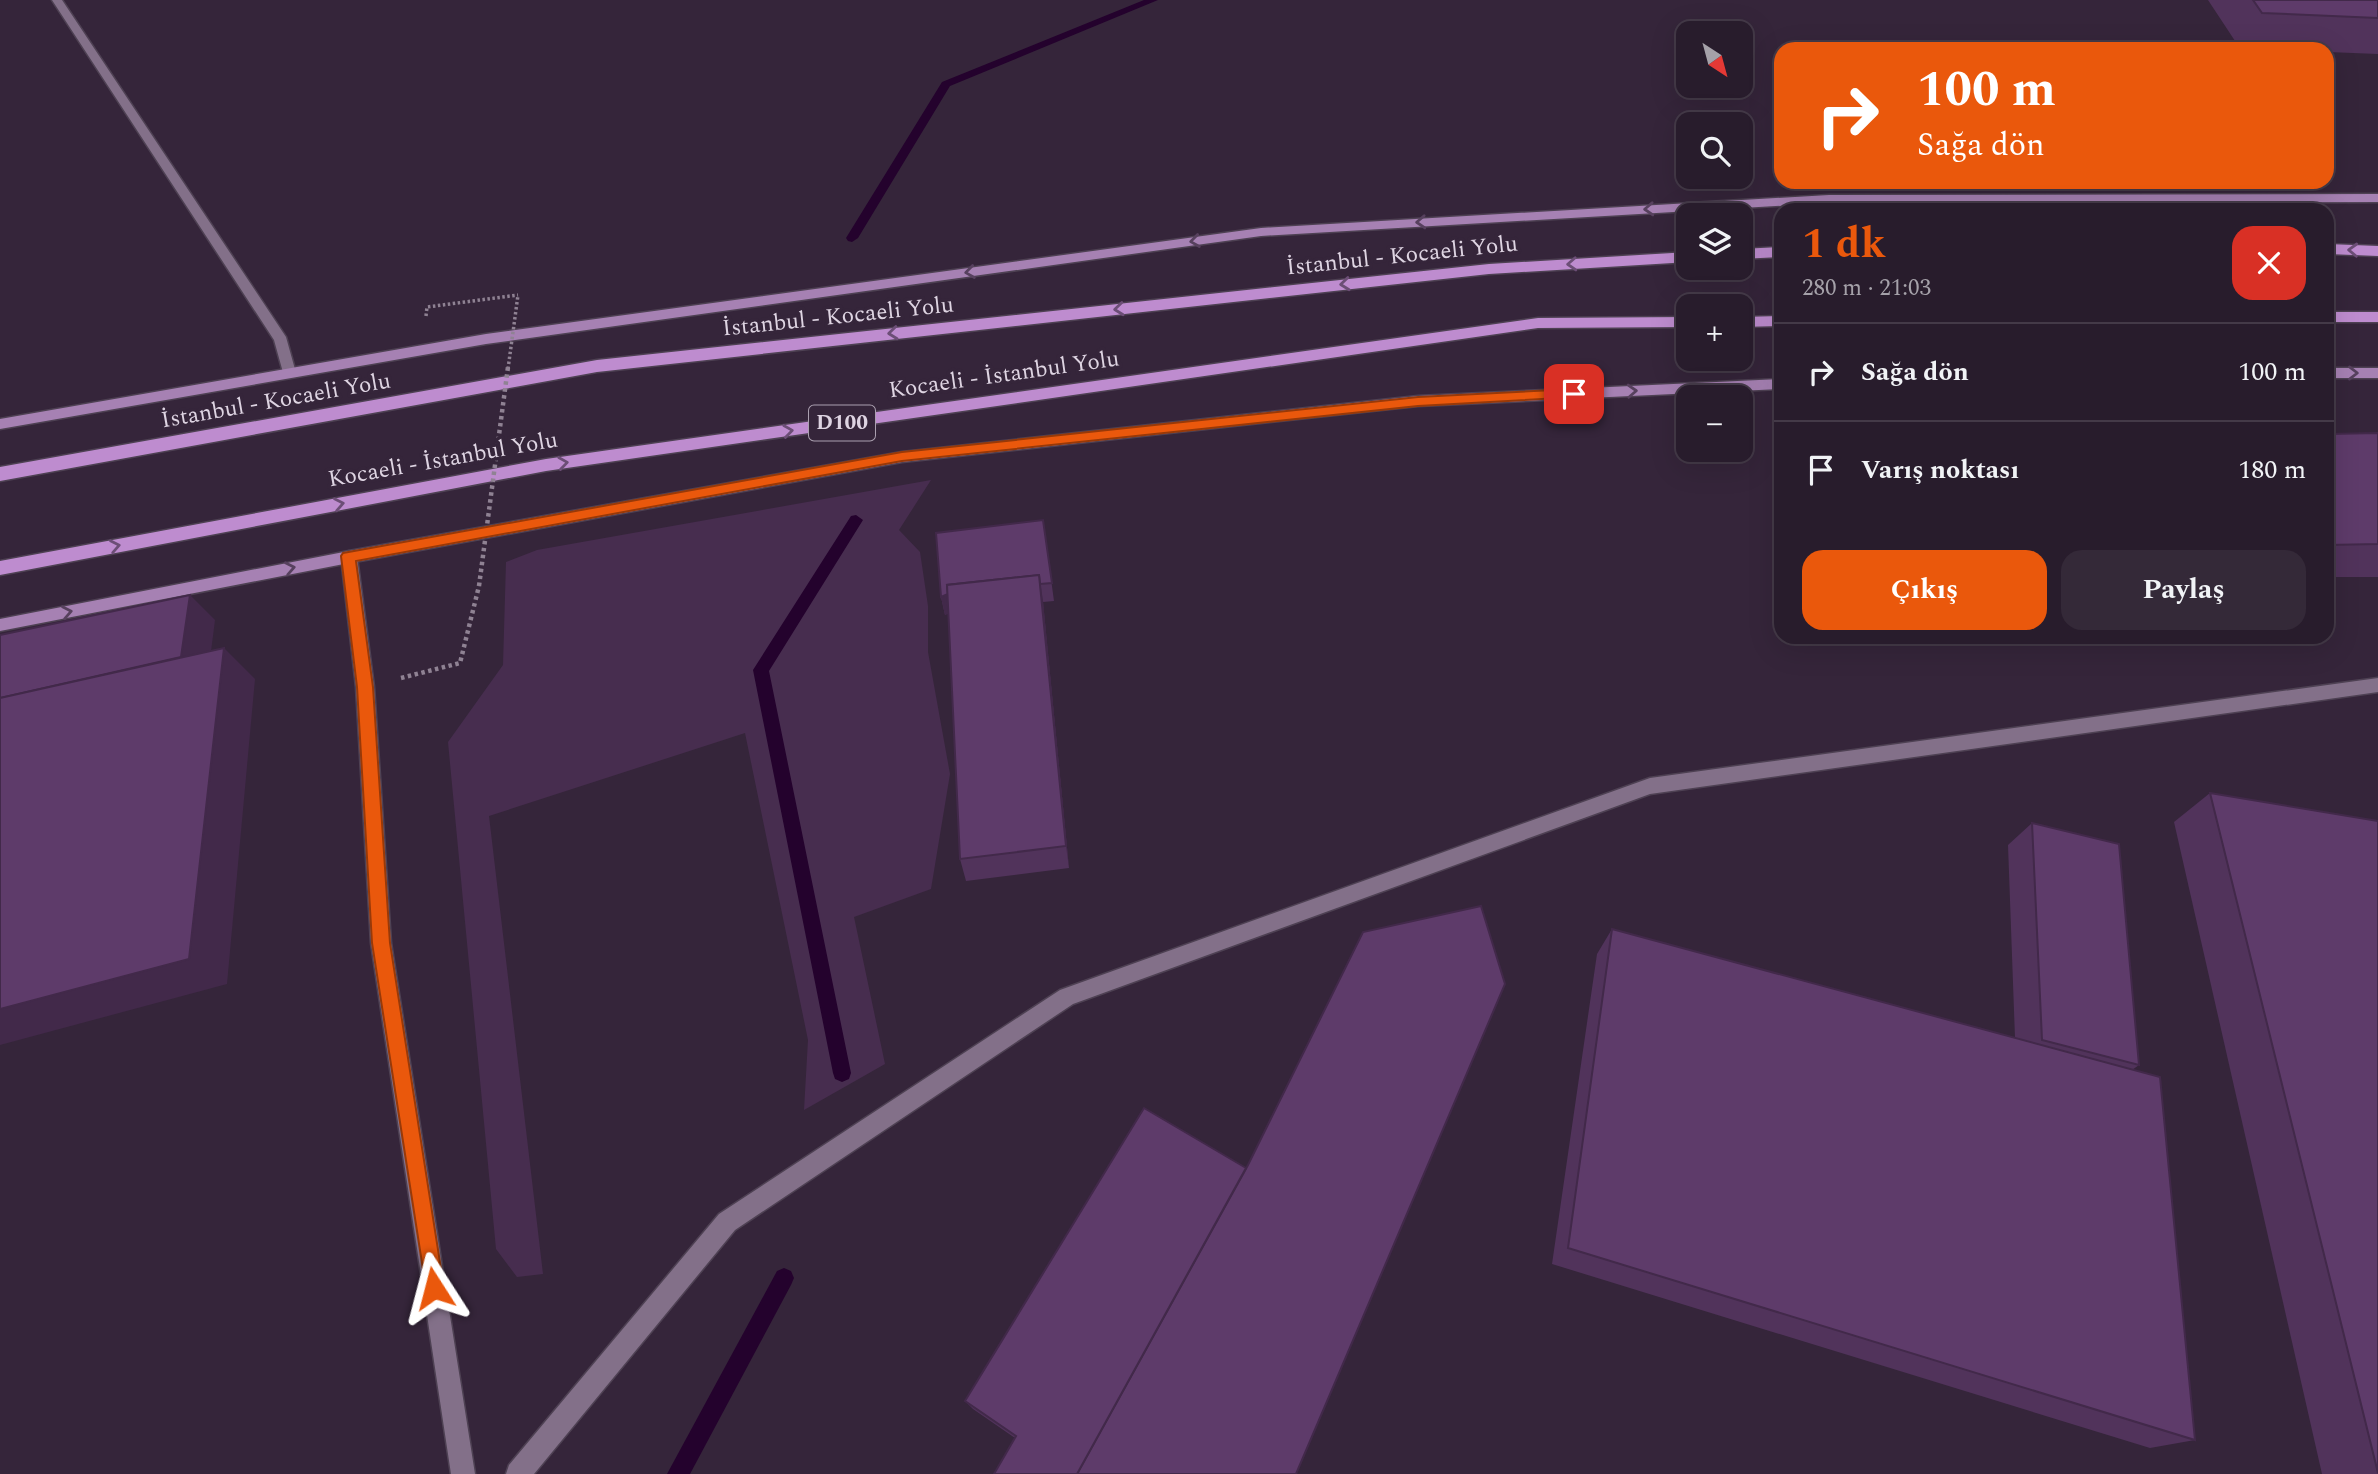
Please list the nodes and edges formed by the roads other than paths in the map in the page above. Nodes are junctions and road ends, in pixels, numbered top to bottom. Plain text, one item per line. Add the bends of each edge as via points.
1 (57, 0) edge
2 (2378, 198) edge
3 (2334, 249) edge
4 (2378, 251) edge
5 (1774, 252) edge
6 (1753, 253) edge
7 (1676, 258) edge
8 (2334, 317) edge
9 (2378, 317) edge
10 (1774, 321) edge
11 (1676, 322) edge
12 (1753, 322) edge
13 (289, 373) junction
14 (2334, 373) edge
15 (2378, 373) edge
16 (1774, 384) edge
17 (0, 424) edge
18 (0, 474) edge
19 (349, 556) junction
20 (0, 568) edge
21 (0, 625) edge
22 (2378, 685) edge
23 (463, 1474) edge
24 (518, 1474) edge

1 - 13 street via 281,340
2 -> 13 main road via 1829,199 1261,232 486,340
4 -> 3 highway
5 - 6 highway
7 -> 18 highway, İstanbul - Kocaeli Yolu via 1489,268 597,366
8 - 9 highway
10 - 12 highway
20 -> 11 highway, Kocaeli - İstanbul Yolu / D100 via 546,465 1538,323
13 - 17 main road
14 -> 15 main road
19 -> 16 main road via 902,457 1418,401
21 -> 19 main road
19 - 23 street via 365,687 381,943
22 - 24 street via 1650,786 1067,997 727,1222

